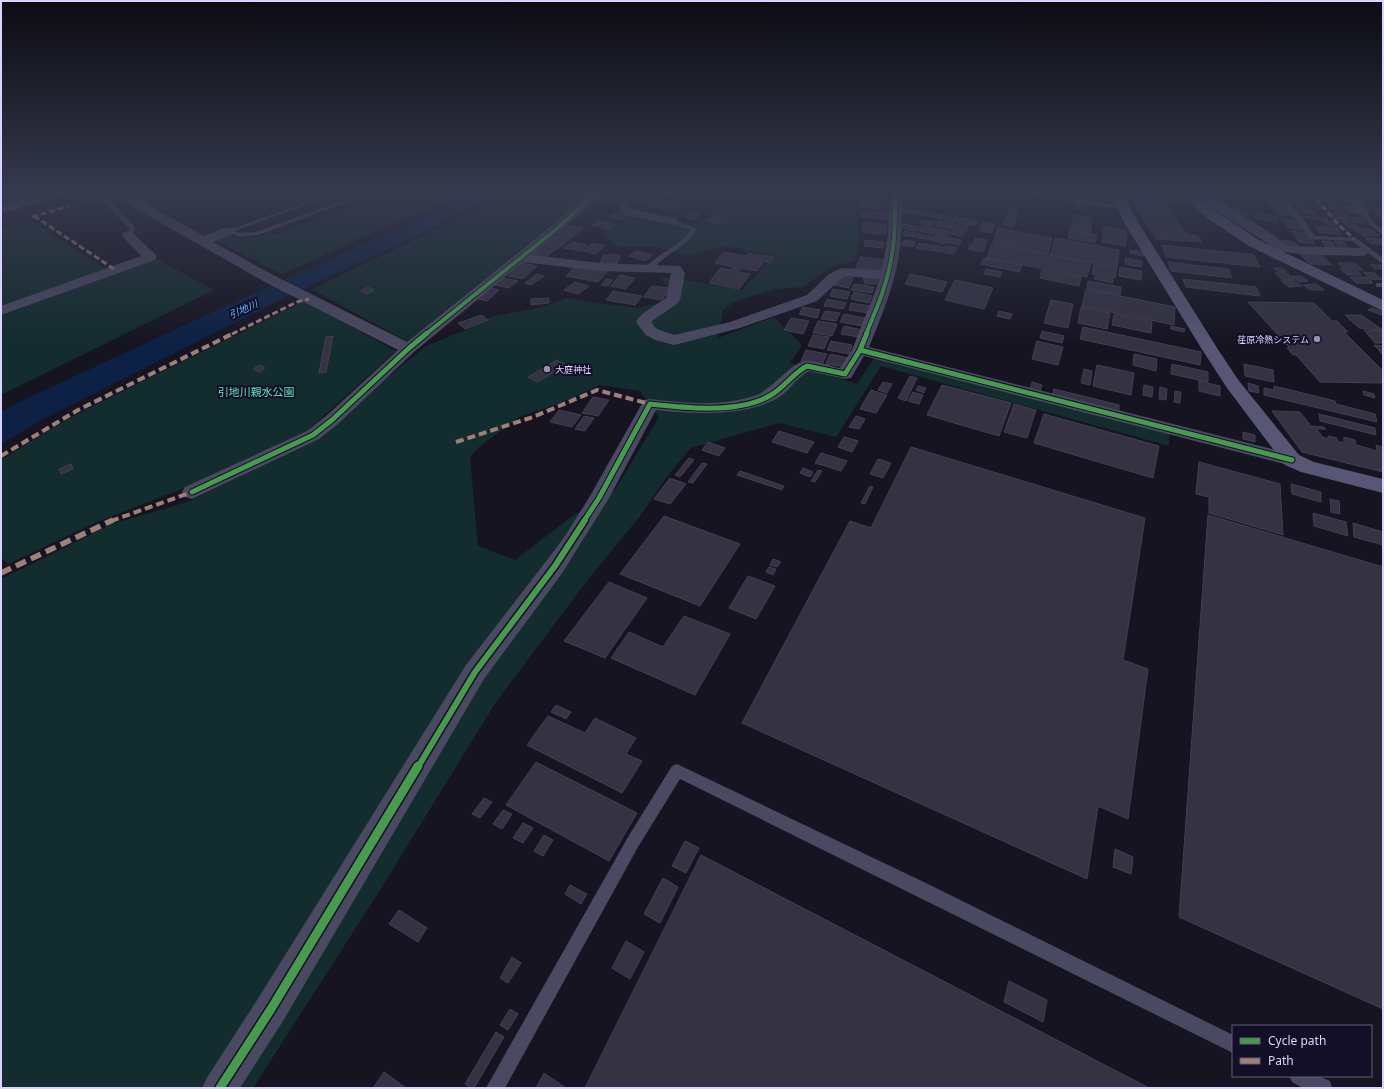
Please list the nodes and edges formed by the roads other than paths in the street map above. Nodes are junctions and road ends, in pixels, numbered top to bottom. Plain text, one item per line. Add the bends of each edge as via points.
1 (135, 243) edge
2 (206, 243) edge
3 (538, 243) edge
4 (684, 243) edge
5 (894, 243) edge
6 (1149, 243) edge
7 (1254, 243) edge
8 (1359, 243) edge
9 (1272, 248) junction
10 (1362, 252) dead end
11 (520, 258) junction
12 (1383, 262) edge
13 (649, 269) junction
14 (887, 274) junction
15 (1383, 306) edge
16 (1, 311) edge
17 (408, 349) junction
18 (860, 350) junction
19 (1292, 460) junction
20 (1383, 486) edge
21 (192, 492) dead end
22 (1232, 1044) edge
23 (1300, 1077) edge
24 (220, 1088) edge
25 (495, 1088) edge
26 (1323, 1088) edge

1 - 16 street via 150,257
2 - 17 street via 270,279
3 - 11 street
4 - 13 lane via 658,257
5 - 14 street
6 - 19 street via 1233,384
7 - 9 street
8 - 12 lane
9 - 10 street
9 - 15 street
11 - 13 street
11 - 17 street
13 - 14 street via 675,269 678,273 673,300 644,321 647,330 667,340 735,325 812,298 820,293 835,274
14 - 18 street
17 - 21 street via 313,435
18 - 19 street
18 - 24 street via 845,374 807,366 792,374 779,390 763,399 732,407 713,409 650,404 599,498 572,541 475,672
19 - 20 street via 1308,467
22 - 25 lane via 677,771 630,848
23 - 26 lane

